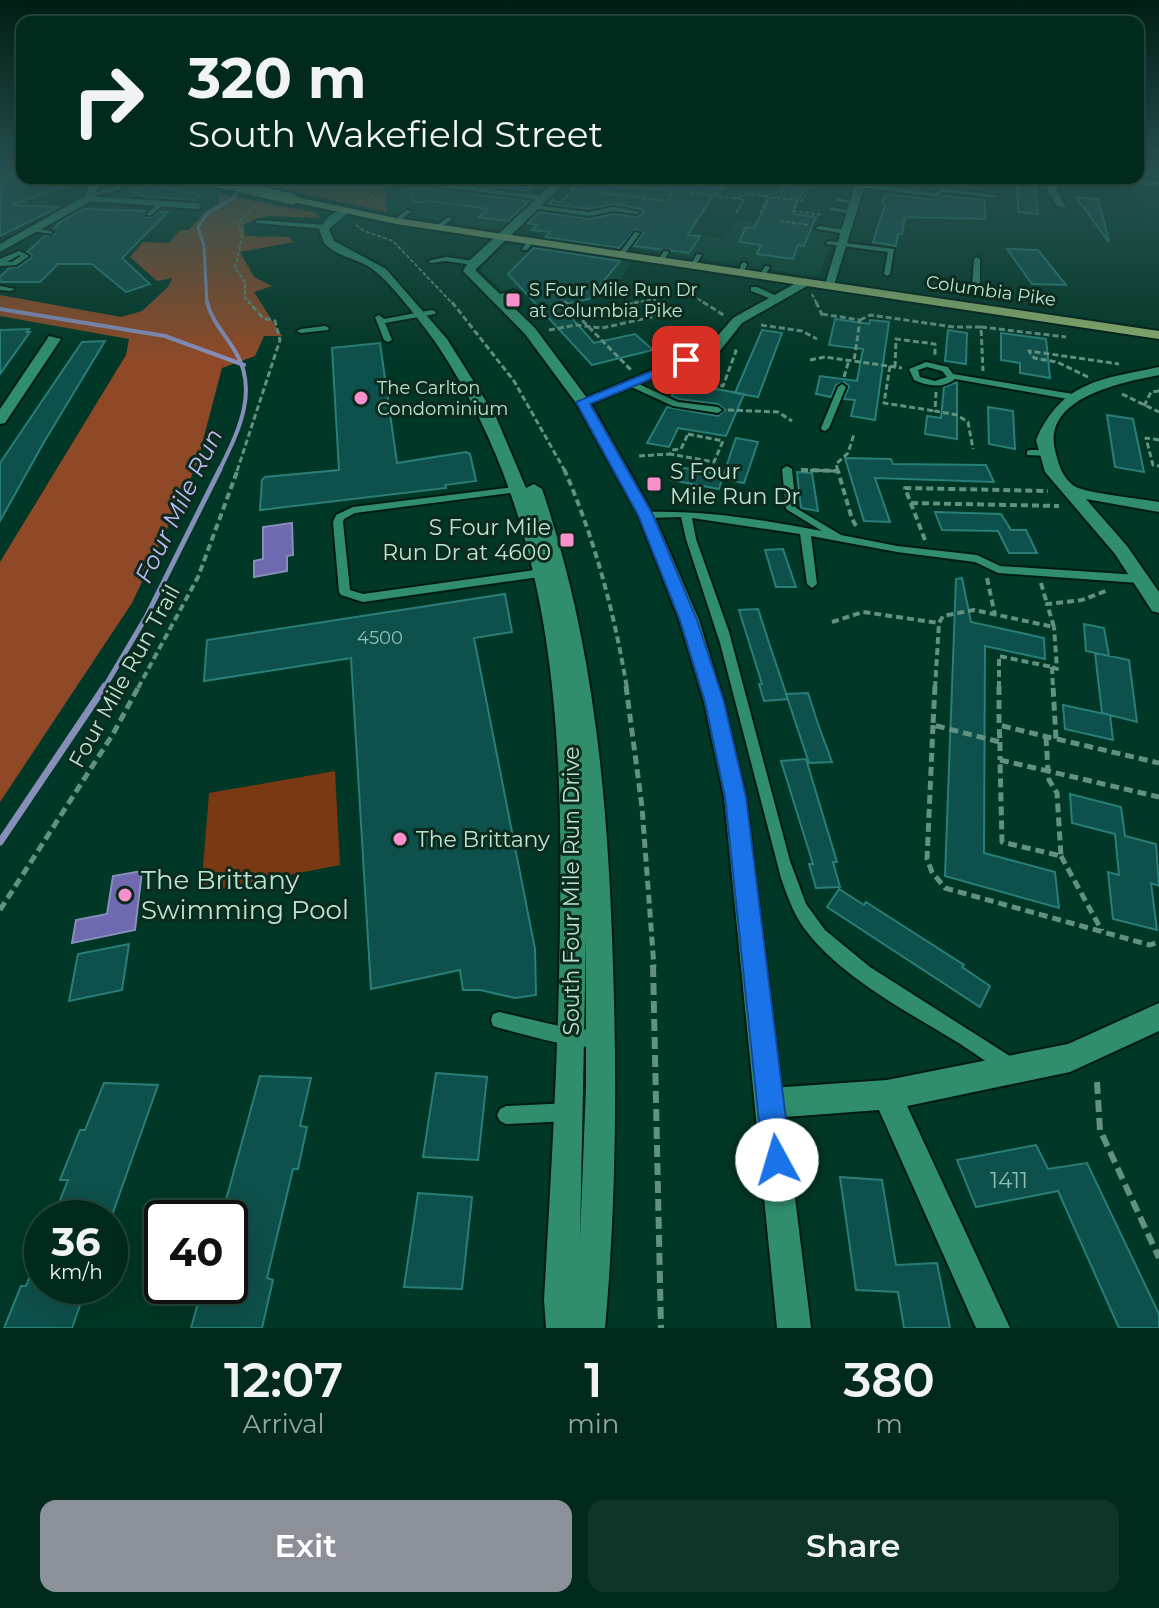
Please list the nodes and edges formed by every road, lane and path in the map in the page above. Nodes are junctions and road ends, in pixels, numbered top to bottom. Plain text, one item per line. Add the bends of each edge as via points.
1 (25, 236) edge
2 (242, 236) edge
3 (324, 236) edge
4 (340, 236) edge
5 (495, 236) edge
6 (634, 236) edge
7 (834, 236) edge
8 (835, 236) edge
9 (845, 236) edge
10 (502, 237) junction
11 (843, 241) junction
12 (828, 247) dead end
13 (0, 249) edge
14 (615, 257) junction
15 (977, 259) dead end
16 (431, 261) dead end
17 (473, 263) junction
18 (887, 274) dead end
19 (547, 284) dead end
20 (828, 285) junction
21 (690, 286) dead end
22 (808, 287) junction
23 (976, 287) dead end
24 (0, 288) edge
25 (11, 289) dead end
26 (754, 289) dead end
27 (777, 298) junction
28 (572, 309) junction
29 (426, 313) junction
30 (587, 313) junction
31 (727, 317) dead end
32 (582, 319) junction
33 (860, 320) junction
34 (750, 323) dead end
35 (576, 325) junction
36 (589, 326) junction
37 (981, 327) junction
38 (325, 328) dead end
39 (602, 328) junction
40 (301, 331) dead end
41 (543, 331) dead end
42 (598, 335) junction
43 (1159, 335) edge
44 (54, 339) dead end
45 (817, 339) dead end
46 (1079, 339) dead end
47 (388, 340) dead end
48 (728, 349) dead end
49 (1056, 355) junction
50 (935, 359) dead end
51 (810, 360) dead end
52 (854, 361) junction
53 (1057, 362) junction
54 (1123, 364) dead end
55 (892, 367) junction
56 (906, 369) dead end
57 (1159, 371) edge
58 (681, 373) dead end
59 (983, 374) dead end
60 (952, 376) dead end
61 (632, 378) junction
62 (1089, 378) dead end
63 (842, 387) dead end
64 (1117, 391) dead end
65 (1159, 391) edge
66 (941, 392) dead end
67 (1073, 397) junction
68 (583, 402) junction
69 (1144, 406) junction
70 (718, 410) joint
71 (935, 411) junction
72 (1159, 412) edge
73 (0, 420) edge
74 (792, 421) dead end
75 (825, 428) dead end
76 (854, 434) dead end
77 (1159, 440) edge
78 (973, 449) dead end
79 (1030, 453) dead end
80 (1047, 453) junction
81 (670, 454) junction
82 (639, 456) dead end
83 (1159, 466) edge
84 (787, 469) joint
85 (838, 471) junction
86 (527, 488) junction
87 (1048, 491) dead end
88 (1063, 498) junction
89 (911, 503) junction
90 (1159, 507) edge
91 (686, 514) junction
92 (646, 515) junction
93 (805, 533) junction
94 (846, 541) junction
95 (861, 543) junction
96 (931, 554) junction
97 (553, 571) junction
98 (1044, 573) junction
99 (987, 576) dead end
100 (1139, 579) junction
101 (812, 584) dead end
102 (1113, 587) dead end
103 (436, 588) junction
104 (438, 604) dead end
105 (1047, 604) junction
106 (1159, 606) edge
107 (995, 615) junction
108 (832, 622) dead end
109 (939, 623) junction
110 (1054, 627) junction
111 (1052, 667) junction
112 (933, 725) junction
113 (999, 725) junction
114 (1046, 737) junction
115 (1056, 739) junction
116 (1000, 742) junction
117 (1000, 760) junction
118 (1159, 763) edge
119 (1048, 771) junction
120 (1159, 797) edge
121 (1061, 856) junction
122 (0, 910) edge
123 (1102, 931) junction
124 (1159, 942) edge
125 (1159, 1017) edge
126 (499, 1020) dead end
127 (572, 1037) junction
128 (602, 1038) junction
129 (1014, 1069) junction
130 (1097, 1082) dead end
131 (887, 1095) junction
132 (771, 1103) junction
133 (569, 1112) junction
134 (506, 1115) dead end
135 (1159, 1258) edge
136 (563, 1328) edge
137 (588, 1328) edge
138 (794, 1328) edge
139 (993, 1328) edge

1 - 13 street
2 - 122 path, Four Mile Run Trail via 235,268 245,282 245,298 263,318 275,321 280,332 235,479 198,577 113,734
3 - 29 street, South Four Mile Run Drive via 346,254 377,266
4 - 29 street, South Four Mile Run Drive via 387,263
5 - 10 main road, Columbia Pike
6 - 14 lane
7 - 11 lane
8 - 11 lane
9 - 11 street
10 - 14 main road, Columbia Pike
10 - 17 street
11 - 12 lane
11 - 18 lane via 892,250
11 - 20 street
14 - 22 main road, Columbia Pike via 696,260 765,271
15 - 23 lane
16 - 17 lane
17 - 68 street via 469,271 504,294
19 - 28 path
20 - 22 main road, Columbia Pike
20 - 43 main road, Columbia Pike
21 - 31 path via 688,291
22 - 27 street
22 - 33 path via 823,316
24 - 25 lane
26 - 27 lane
27 - 61 street via 737,321 714,349
28 - 30 path
28 - 32 path
29 - 47 lane via 380,319
29 - 86 street, South Four Mile Run Drive via 461,349 493,400
30 - 32 path
30 - 39 path via 654,299 670,313
32 - 35 path
32 - 36 path
33 - 37 path via 870,315
33 - 52 path
34 - 45 path via 802,331
35 - 36 path
35 - 41 path
36 - 39 path
36 - 42 path
37 - 46 path
37 - 59 path
38 - 40 lane
39 - 42 path
42 - 61 path
44 - 73 street
48 - 58 path via 736,351 723,386
49 - 53 path
49 - 53 path via 1029,351 1034,358
49 - 54 path
50 - 55 path via 935,344 896,339
51 - 52 path
52 - 55 path
53 - 62 path
55 - 56 path
55 - 71 path via 884,403
57 - 67 street via 1111,381
60 - 67 lane
61 - 68 street
61 - 70 lane via 676,404
63 - 75 lane
64 - 69 path
65 - 69 path via 1151,392
66 - 71 path via 936,391
67 - 80 street via 1054,416 1044,440
68 - 92 street
69 - 72 path
70 - 74 path via 778,412
71 - 78 path via 968,422
76 - 85 path via 848,453 836,464
77 - 83 path via 1146,438 1153,465
79 - 80 lane
80 - 88 street
81 - 81 path via 714,462 723,441 688,434 681,449
81 - 82 path
84 - 85 path
84 - 94 lane via 791,509
85 - 95 path
86 - 97 street, South Four Mile Run Drive
86 - 103 lane via 409,498 340,517 345,592 363,598
87 - 89 path via 905,488
88 - 89 path
88 - 90 street
88 - 100 street via 1121,550
89 - 96 path
91 - 92 lane
91 - 93 lane
91 - 129 lane via 688,537 733,667 800,909 819,935 862,971
92 - 132 street via 689,620 735,797
93 - 94 lane
93 - 101 lane
94 - 95 lane
95 - 96 lane
96 - 98 lane
97 - 103 lane
97 - 127 street, South Four Mile Run Drive via 575,823
97 - 128 street, South Four Mile Run Drive via 587,721
98 - 100 lane
98 - 105 path via 1040,586
99 - 107 path
100 - 106 street
102 - 105 path via 1082,600
103 - 104 lane
105 - 110 path
107 - 109 path via 956,612
107 - 110 path
108 - 109 path via 863,612
109 - 112 path
110 - 111 path via 1057,669
111 - 113 path via 999,656
111 - 115 path
112 - 116 path
112 - 123 path via 927,859 945,888
113 - 114 path
113 - 116 path
114 - 115 path
114 - 119 path
115 - 118 path
116 - 117 path
117 - 119 path
117 - 121 path via 1002,842
119 - 120 path
119 - 121 path via 1057,793
121 - 123 path
123 - 124 path via 1150,945
125 - 129 street via 1070,1058
126 - 127 lane
127 - 128 lane
127 - 133 street, South Four Mile Run Drive
128 - 137 street, South Four Mile Run Drive
129 - 131 street
130 - 135 path via 1100,1130
131 - 132 street
131 - 139 street
132 - 138 street
133 - 134 lane
133 - 136 street, South Four Mile Run Drive

